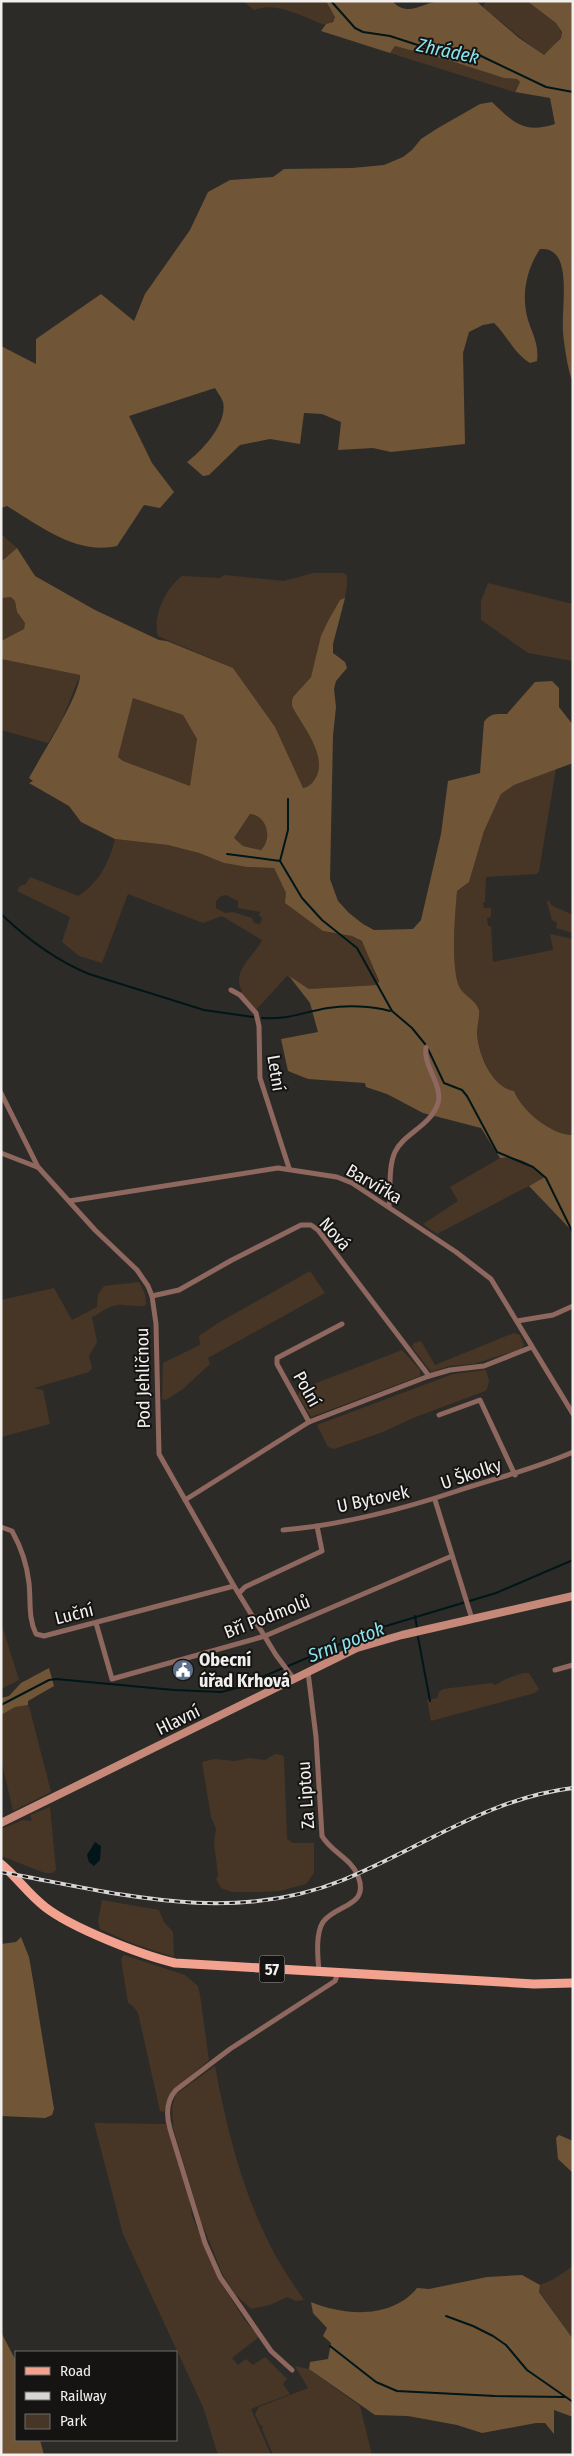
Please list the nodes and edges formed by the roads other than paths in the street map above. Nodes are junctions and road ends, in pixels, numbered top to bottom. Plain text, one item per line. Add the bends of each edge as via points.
1 (231, 990) dead end
2 (426, 1048) dead end
3 (1, 1093) edge
4 (1, 1153) edge
5 (38, 1167) junction
6 (289, 1168) junction
7 (69, 1201) junction
8 (389, 1206) junction
9 (152, 1296) junction
10 (573, 1306) edge
11 (517, 1321) junction
12 (342, 1324) dead end
13 (532, 1347) junction
14 (429, 1376) junction
15 (573, 1414) edge
16 (439, 1415) dead end
17 (309, 1422) junction
18 (573, 1452) edge
19 (514, 1474) junction
20 (185, 1500) junction
21 (435, 1500) junction
22 (317, 1526) junction
23 (1, 1527) edge
24 (283, 1530) dead end
25 (452, 1556) junction
26 (234, 1586) junction
27 (239, 1593) junction
28 (573, 1596) edge
29 (472, 1619) junction
30 (96, 1623) junction
31 (265, 1636) junction
32 (573, 1665) edge
33 (555, 1670) dead end
34 (308, 1672) junction
35 (294, 1679) junction
36 (1, 1823) edge
37 (1, 1864) edge
38 (319, 1972) junction
39 (338, 1973) junction
40 (573, 1982) edge
41 (292, 2370) dead end

1 - 6 street, Letní via 249,1003 256,1014 260,1078
2 - 8 street via 438,1102 433,1113 394,1153
3 - 5 street, Pod Jehličnou
4 - 5 street
5 - 7 street, Pod Jehličnou
6 - 7 street, Barvířka via 251,1171
6 - 8 street, Barvířka via 337,1176
7 - 9 street, Pod Jehličnou via 137,1270
8 - 11 street, Barvířka via 491,1280
9 - 14 street, Nová via 179,1290 240,1255 301,1225 311,1225
9 - 20 street, Pod Jehličnou via 156,1324 159,1454
10 - 11 street via 553,1315
11 - 13 street, Barvířka
12 - 17 street, Polní via 277,1358 277,1364
13 - 14 street via 484,1366 459,1368
13 - 15 street, Barvířka
14 - 17 street
16 - 19 street, U Školky via 480,1400
17 - 20 street, Polní
18 - 19 street, U Školky
19 - 21 street, U Školky
20 - 26 street, Pod Jehličnou
21 - 22 street, U Bytovek
21 - 25 street
22 - 24 street, U Bytovek
22 - 27 street, U Bytovek via 322,1551 245,1587
23 - 30 street, Luční via 12,1531 23,1554 32,1626 36,1634 44,1636
25 - 29 street
25 - 31 street, Bří Podmolů
26 - 27 street, Pod Jehličnou
26 - 30 street, Luční
27 - 31 street, Pod Jehličnou
28 - 29 street, Hlavní
29 - 34 street, Hlavní via 370,1644
30 - 31 street, Bří Podmolů via 112,1679
31 - 35 street, Pod Jehličnou
32 - 33 street
34 - 35 street, Hlavní
34 - 38 street, Za Liptou via 322,1836 355,1870 360,1889 356,1900 322,1924
35 - 36 street, Hlavní
37 - 38 main road, 57 via 30,1895 60,1917 155,1957 190,1965
38 - 39 main road, 57
39 - 40 main road, 57 via 534,1984
39 - 41 street via 334,1981 230,2049 176,2090 169,2102 170,2129 205,2243 220,2277 271,2351

